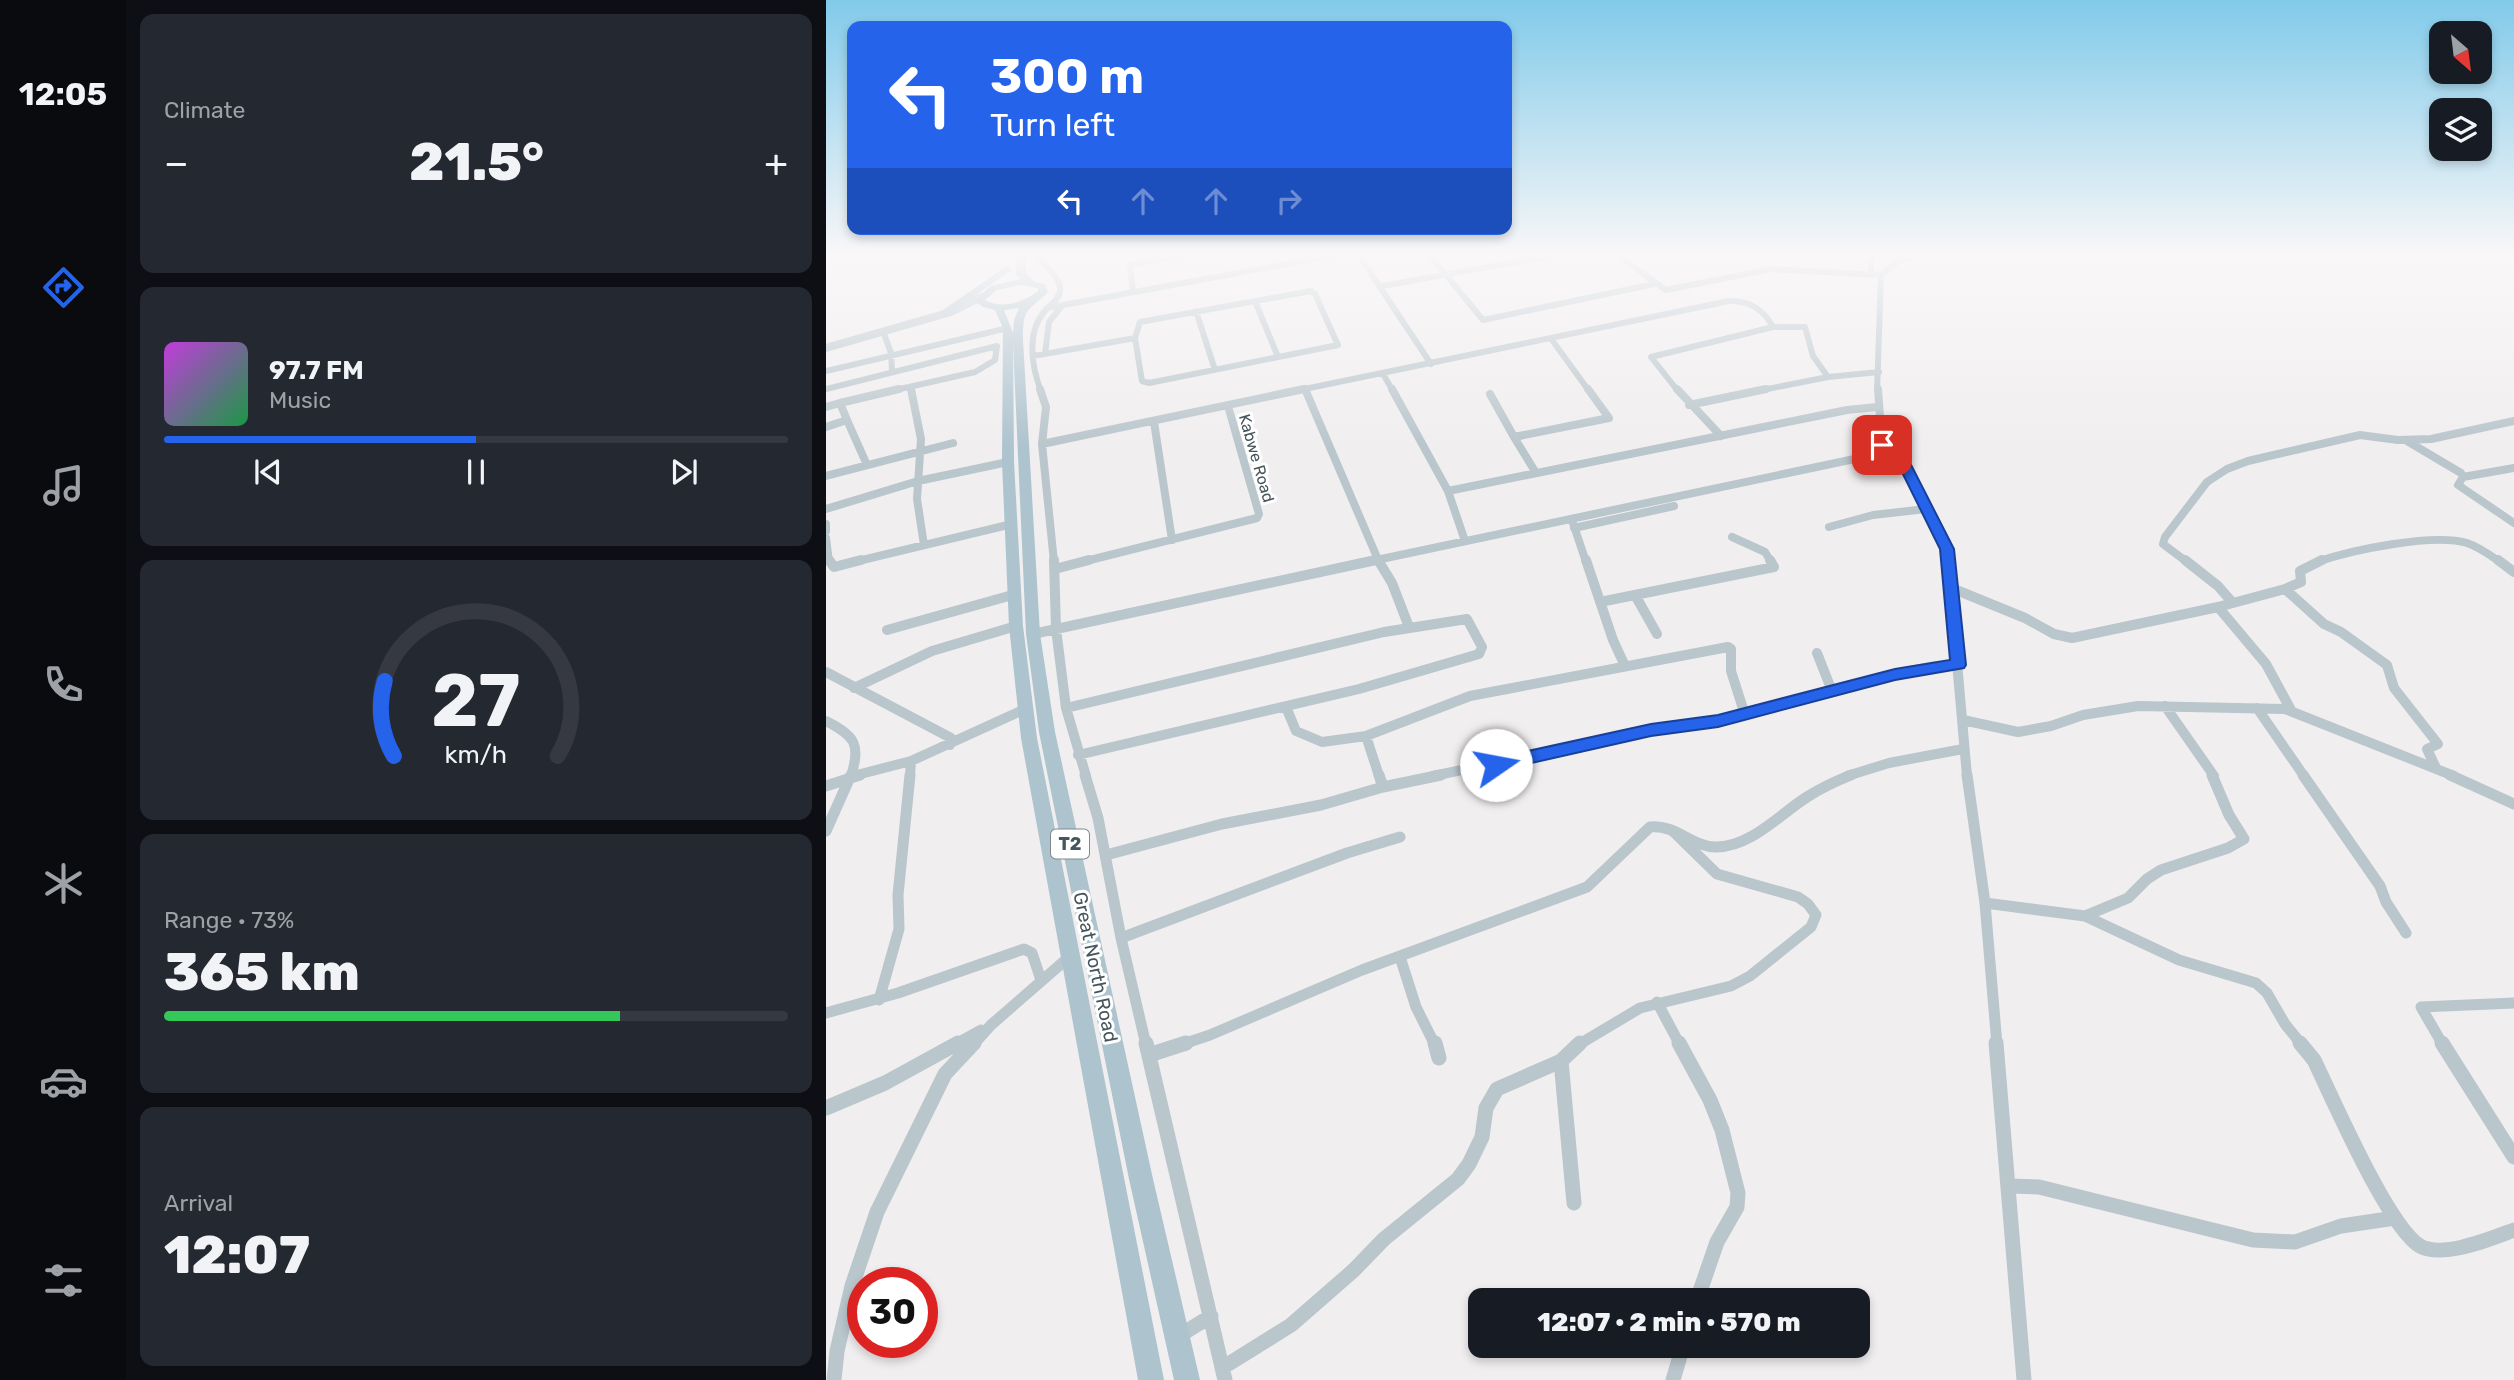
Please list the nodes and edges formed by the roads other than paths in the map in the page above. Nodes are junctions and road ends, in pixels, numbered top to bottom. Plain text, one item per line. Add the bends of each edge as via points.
1 (928, 318) edge
2 (983, 318) edge
3 (992, 318) edge
4 (1018, 318) edge
5 (1039, 318) edge
6 (1051, 318) edge
7 (1155, 318) edge
8 (1198, 318) edge
9 (1262, 318) edge
10 (1327, 318) edge
11 (1402, 318) edge
12 (1651, 318) edge
13 (1768, 318) edge
14 (1877, 318) edge
15 (1773, 327) junction
16 (883, 331) junction
17 (1135, 338) junction
18 (1552, 340) junction
19 (826, 348) edge
20 (891, 354) junction
21 (1039, 355) junction
22 (1278, 357) junction
23 (1431, 364) junction
24 (892, 370) junction
25 (1215, 370) junction
26 (826, 371) edge
27 (1879, 372) junction
28 (1383, 374) junction
29 (1828, 377) junction
30 (910, 387) junction
31 (826, 388) edge
32 (1305, 389) junction
33 (1490, 394) dead end
34 (840, 403) junction
35 (1689, 405) junction
36 (1228, 406) junction
37 (826, 407) edge
38 (1877, 407) junction
39 (847, 420) junction
40 (2514, 421) edge
41 (1154, 422) junction
42 (826, 427) edge
43 (1721, 436) junction
44 (1514, 437) junction
45 (2404, 440) junction
46 (953, 443) dead end
47 (1042, 444) junction
48 (1882, 445) junction
49 (920, 450) junction
50 (1008, 462) junction
51 (867, 465) junction
52 (2514, 468) edge
53 (1536, 473) junction
54 (826, 476) edge
55 (2463, 477) junction
56 (918, 481) junction
57 (1448, 491) junction
58 (1674, 506) dead end
59 (1646, 508) junction
60 (826, 509) edge
61 (1926, 509) junction
62 (2514, 523) edge
63 (826, 524) edge
64 (1012, 524) junction
65 (1573, 524) junction
66 (1829, 527) dead end
67 (826, 531) edge
68 (1732, 537) dead end
69 (826, 538) edge
70 (1172, 540) junction
71 (1465, 541) junction
72 (924, 545) junction
73 (1376, 558) junction
74 (1055, 569) junction
75 (2514, 572) edge
76 (1949, 587) junction
77 (2285, 589) junction
78 (1016, 594) junction
79 (1635, 594) junction
80 (1600, 602) junction
81 (2232, 602) junction
82 (2218, 607) junction
83 (1016, 626) junction
84 (1409, 626) junction
85 (1055, 629) junction
86 (887, 630) dead end
87 (1033, 634) junction
88 (1657, 634) dead end
89 (1817, 653) dead end
90 (1959, 665) junction
91 (1625, 666) junction
92 (826, 672) edge
93 (853, 688) junction
94 (1832, 691) junction
95 (2165, 706) junction
96 (1286, 707) junction
97 (1066, 708) junction
98 (2257, 708) junction
99 (1025, 709) junction
100 (2291, 710) junction
101 (1745, 715) junction
102 (1963, 720) junction
103 (826, 721) edge
104 (1366, 736) junction
105 (950, 745) junction
106 (1963, 749) junction
107 (1078, 755) junction
108 (911, 761) junction
109 (2436, 768) junction
110 (850, 777) junction
111 (826, 786) edge
112 (1383, 787) junction
113 (2514, 804) edge
114 (826, 831) edge
115 (1673, 831) junction
116 (1400, 836) dead end
117 (1107, 855) junction
118 (1985, 903) junction
119 (2085, 916) junction
120 (2406, 933) dead end
121 (1121, 938) junction
122 (1069, 957) junction
123 (1400, 957) junction
124 (1041, 980) junction
125 (879, 1000) junction
126 (1657, 1002) junction
127 (2514, 1003) edge
128 (826, 1013) edge
129 (991, 1025) junction
130 (1149, 1055) junction
131 (1439, 1058) dead end
132 (1561, 1061) junction
133 (826, 1108) edge
134 (2514, 1157) edge
135 (2008, 1186) junction
136 (1574, 1203) dead end
137 (2395, 1218) junction
138 (2514, 1230) edge
139 (1700, 1288) edge
140 (1212, 1317) junction
141 (1178, 1336) junction
142 (831, 1355) edge
143 (1679, 1358) edge
144 (1223, 1374) edge
145 (834, 1380) edge
146 (1151, 1380) edge
147 (1187, 1380) edge
148 (1673, 1380) edge
149 (2024, 1380) edge

1 - 16 street
2 - 20 street
3 - 50 main road, Great North Road / T2
4 - 87 main road, Great North Road / T2
5 - 21 street via 1033,331
6 - 21 street
7 - 17 street via 1140,321
8 - 25 street
9 - 22 street
10 - 22 street via 1340,343
11 - 23 street
12 - 18 street
13 - 15 street
14 - 27 street
15 - 29 street via 1805,327 1814,356
15 - 35 street via 1651,357
16 - 19 street
16 - 20 street
17 - 21 street
17 - 25 street via 1144,382
18 - 23 street
18 - 44 street via 1609,418
20 - 24 street
20 - 26 street
21 - 47 street via 1046,409
22 - 25 street
23 - 28 street
24 - 30 street via 997,346 998,357 989,366
24 - 31 street
27 - 29 street
27 - 38 street
28 - 32 street
28 - 57 street
29 - 35 street
30 - 34 street
30 - 49 street
32 - 36 street
32 - 73 street
33 - 44 street
34 - 37 street
34 - 39 street
35 - 43 street
36 - 41 street
36 - 70 street, Kabwe Road via 1257,518
38 - 43 street
38 - 48 street
39 - 42 street
39 - 51 street
40 - 45 street via 2445,438
41 - 47 street
41 - 70 street
43 - 53 street
44 - 53 street
45 - 55 street
45 - 81 street via 2350,437 2248,461 2207,482 2163,544
46 - 49 street
47 - 74 street
48 - 59 street via 1864,457
48 - 61 street via 1902,458
49 - 51 street
49 - 56 street
50 - 56 street
50 - 64 main road, Great North Road / T2
51 - 54 street
52 - 55 street
53 - 57 street
55 - 62 street via 2458,485
56 - 60 street
56 - 72 street
57 - 71 street
58 - 59 street
59 - 65 street
61 - 66 street via 1873,514
61 - 76 street via 1947,549
63 - 67 street
64 - 72 street
64 - 78 main road, Great North Road / T2
65 - 71 street
65 - 80 street
68 - 79 street via 1765,552 1774,567
69 - 72 street via 829,564 834,567
70 - 74 street
71 - 73 street
73 - 84 street
73 - 85 street
74 - 85 street
75 - 77 street via 2466,542 2400,543 2315,560 2300,570 2298,585
76 - 82 street via 2072,638
76 - 90 street
77 - 81 street
77 - 109 street via 2324,624 2387,666 2395,688 2438,744 2427,749
78 - 83 main road, Great North Road / T2
78 - 86 street
79 - 80 street
79 - 88 street
80 - 91 street
81 - 82 street
82 - 100 street via 2266,664
83 - 93 street via 932,651
83 - 99 main road, Great North Road / T2
84 - 96 street via 1467,619 1482,650 1457,662
84 - 97 street
85 - 87 street
85 - 97 street
87 - 141 main road, Great North Road / T2 via 1049,746
89 - 94 street
90 - 94 street via 1936,666
90 - 102 street
91 - 101 street via 1730,648 1731,671
91 - 104 street via 1470,696
92 - 93 street
93 - 105 street via 951,738
94 - 101 street
95 - 98 street
95 - 102 street via 2112,709 2018,732
95 - 119 street via 2214,777 2229,815 2245,839 2161,870 2128,898
96 - 104 street via 1292,727 1306,737 1322,741
96 - 107 street
97 - 107 street
98 - 100 street
98 - 120 street via 2380,886
99 - 105 street
99 - 122 main road, Great North Road / T2
100 - 109 street
101 - 112 street via 1651,730
102 - 106 street
103 - 110 street via 851,735 856,747
104 - 112 street
105 - 108 street
106 - 115 street via 1908,758 1838,781 1762,831 1723,846 1712,847
106 - 118 street
107 - 117 street
108 - 110 street
108 - 125 street via 899,929
109 - 113 street
110 - 111 street
110 - 114 street
112 - 117 street
115 - 123 street via 1650,827 1587,887
115 - 126 street via 1716,873 1792,896 1811,905 1816,915 1811,927 1750,976 1718,990
116 - 121 street
117 - 121 street
118 - 119 street
118 - 135 street
119 - 137 street via 2179,960 2261,987 2314,1060
121 - 130 street
122 - 124 street
122 - 146 main road, Great North Road / T2
123 - 130 street via 1210,1035
123 - 131 street
124 - 125 street via 1032,953 1024,949
124 - 129 street
125 - 128 street
126 - 132 street via 1583,1040
126 - 139 street via 1710,1100 1738,1193 1737,1207 1717,1242
127 - 134 street via 2421,1007
129 - 133 street via 885,1083
129 - 142 street via 945,1074 877,1212
130 - 140 street
132 - 136 street
132 - 144 street via 1497,1089 1486,1108 1482,1137 1458,1179 1384,1239 1291,1325
135 - 137 street via 2039,1186 2253,1240 2295,1241 2341,1226
135 - 149 street
137 - 138 street via 2420,1246 2434,1250 2468,1246
140 - 141 street
140 - 144 street
141 - 147 main road, Great North Road / T2
142 - 145 street
143 - 148 street

